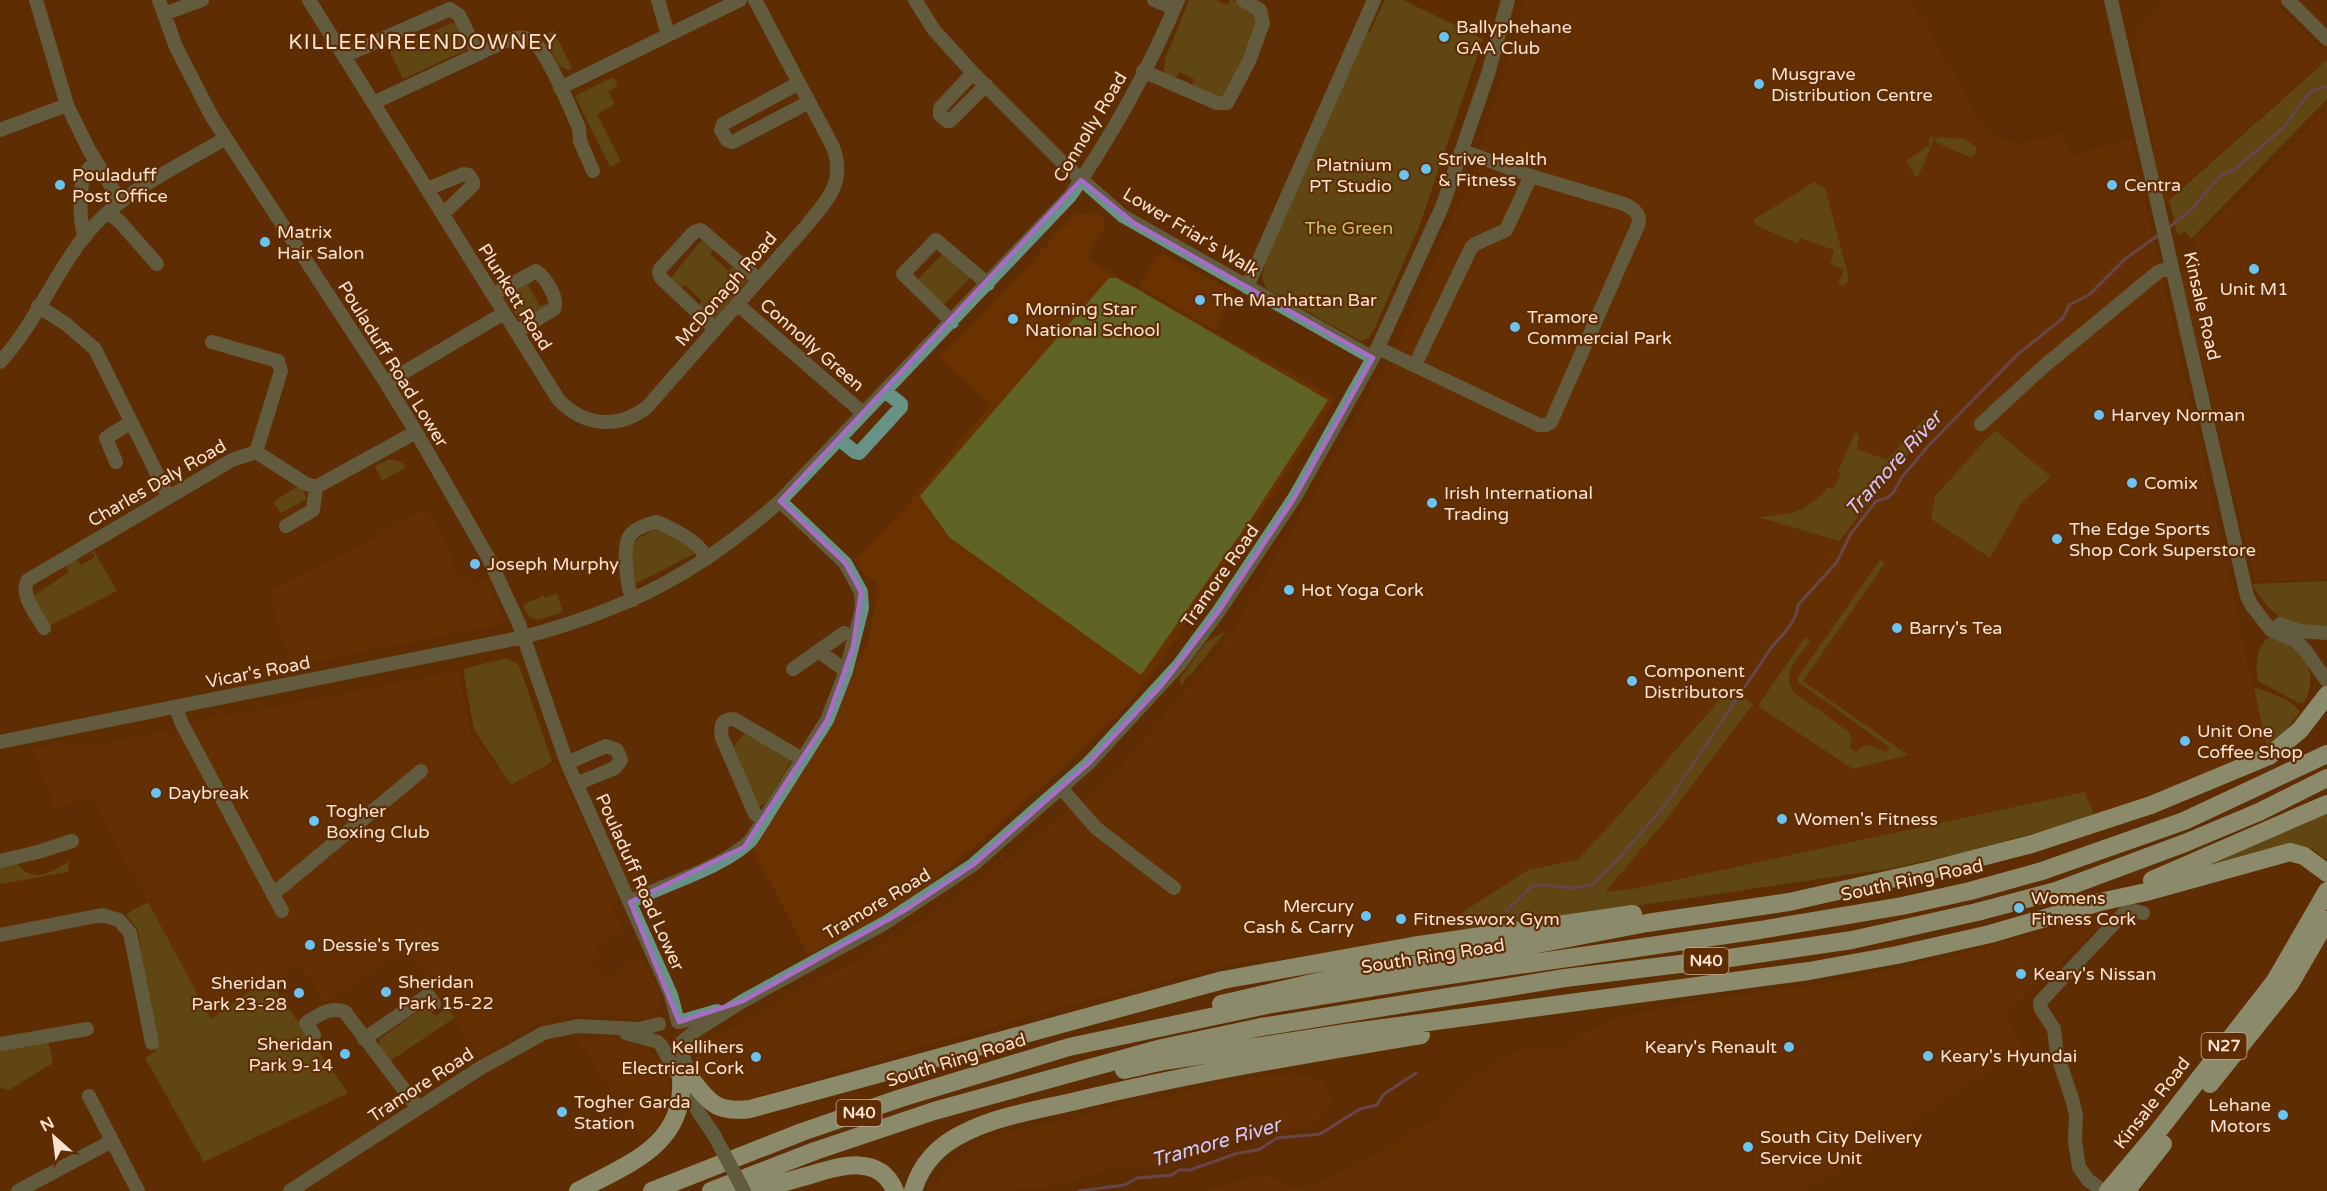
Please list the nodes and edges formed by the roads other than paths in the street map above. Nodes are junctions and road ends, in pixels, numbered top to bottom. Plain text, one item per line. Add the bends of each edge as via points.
1 (36, 0) edge
2 (159, 0) edge
3 (202, 0) edge
4 (309, 0) edge
5 (658, 0) edge
6 (740, 0) edge
7 (755, 0) edge
8 (915, 0) edge
9 (1154, 0) edge
10 (1243, 0) edge
11 (1374, 0) edge
12 (1508, 0) edge
13 (2111, 0) edge
14 (2288, 0) edge
15 (1176, 4) edge
16 (164, 14) junction
17 (668, 35) junction
18 (2327, 39) edge
19 (478, 54) junction
20 (344, 56) junction
21 (1143, 71) junction
22 (974, 73) junction
23 (799, 83) junction
24 (986, 85) junction
25 (561, 88) junction
26 (809, 102) junction
27 (374, 103) junction
28 (67, 105) junction
29 (755, 106) junction
30 (765, 125) junction
31 (0, 130) edge
32 (226, 138) junction
33 (1463, 151) junction
34 (96, 163) junction
35 (593, 171) dead end
36 (1531, 177) junction
37 (1081, 180) junction
38 (427, 189) junction
39 (121, 202) junction
40 (108, 212) junction
41 (442, 213) junction
42 (85, 237) junction
43 (2170, 260) junction
44 (157, 264) dead end
45 (758, 279) junction
46 (988, 284) junction
47 (1247, 287) junction
48 (493, 294) junction
49 (737, 304) junction
50 (38, 306) junction
51 (504, 313) junction
52 (952, 322) junction
53 (715, 329) junction
54 (516, 332) junction
55 (212, 342) dead end
56 (1376, 353) junction
57 (0, 362) edge
58 (1415, 366) junction
59 (386, 383) junction
60 (885, 391) junction
61 (558, 399) joint
62 (863, 413) junction
63 (131, 422) junction
64 (1981, 424) dead end
65 (416, 432) junction
66 (839, 439) junction
67 (256, 452) junction
68 (116, 462) dead end
69 (316, 487) junction
70 (168, 496) junction
71 (780, 501) junction
72 (286, 526) dead end
73 (706, 559) junction
74 (633, 600) junction
75 (2262, 617) junction
76 (44, 628) dead end
77 (844, 633) dead end
78 (2327, 633) edge
79 (524, 637) junction
80 (820, 652) junction
81 (793, 669) dead end
82 (846, 671) junction
83 (2327, 681) edge
84 (2327, 695) edge
85 (176, 707) junction
86 (0, 742) edge
87 (2324, 756) edge
88 (802, 759) junction
89 (567, 763) junction
90 (421, 771) dead end
91 (2327, 778) edge
92 (576, 784) junction
93 (1062, 789) junction
94 (2327, 804) edge
95 (764, 820) junction
96 (72, 841) dead end
97 (0, 861) edge
98 (2327, 873) edge
99 (1876, 883) junction
100 (1174, 888) dead end
101 (2327, 891) edge
102 (273, 894) junction
103 (630, 902) junction
104 (2100, 902) junction
105 (282, 911) dead end
106 (2143, 913) dead end
107 (2327, 920) edge
108 (0, 935) edge
109 (1667, 990) junction
110 (1643, 993) junction
111 (743, 1001) junction
112 (434, 1004) dead end
113 (670, 1022) junction
114 (614, 1028) junction
115 (87, 1029) dead end
116 (314, 1035) dead end
117 (364, 1039) junction
118 (152, 1043) dead end
119 (681, 1043) junction
120 (0, 1044) edge
121 (659, 1044) junction
122 (1069, 1047) junction
123 (1065, 1074) junction
124 (686, 1079) junction
125 (89, 1096) dead end
126 (418, 1108) junction
127 (934, 1111) junction
128 (112, 1141) junction
129 (18, 1191) edge
130 (138, 1191) edge
131 (291, 1191) edge
132 (578, 1191) edge
133 (652, 1191) edge
134 (711, 1191) edge
135 (744, 1191) edge
136 (756, 1191) edge
137 (894, 1191) edge
138 (913, 1191) edge
139 (2103, 1191) edge
140 (2108, 1191) edge
141 (2127, 1191) edge

1 - 28 street
2 - 16 street, Pouladuff Road Lower
3 - 16 street
4 - 20 street, Plunkett Road
5 - 17 street
6 - 17 street
7 - 23 street, McDonagh Road
8 - 22 street, Lower Friar's Walk via 934,30
9 - 15 street
10 - 21 street via 1260,10 1263,23 1227,103 1217,103
11 - 47 street
12 - 33 street, Tramore Road
13 - 43 street, Kinsale Road
14 - 18 street
15 - 21 street, Connolly Road
16 - 32 street, Pouladuff Road Lower via 191,78
17 - 25 street
19 - 20 street via 459,15 450,9
19 - 25 street via 518,37 531,40 542,50
19 - 27 street
20 - 27 street, Plunkett Road
21 - 37 street, Connolly Road
22 - 24 street, Lower Friar's Walk
22 - 24 street via 940,108 940,115 950,121
23 - 26 street, McDonagh Road
23 - 29 street
24 - 37 street, Lower Friar's Walk
25 - 35 street
26 - 30 street
26 - 45 street, McDonagh Road via 836,155 836,184 821,208
27 - 38 street, Plunkett Road
28 - 31 street
28 - 34 street
29 - 30 street
29 - 30 street via 723,124 725,137 733,142
32 - 39 street
32 - 59 street, Pouladuff Road Lower
33 - 36 street
33 - 56 street, Tramore Road
34 - 39 street
34 - 42 street via 84,176 80,222
36 - 58 street via 1506,230 1471,248
36 - 58 street, Lower Friar's Walk via 1624,204 1640,218 1551,422 1539,425
37 - 46 street, Connolly Road
37 - 47 street, Lower Friar's Walk via 1134,223
38 - 41 street, Plunkett Road
38 - 41 street via 464,174 474,182
39 - 40 street
40 - 42 street
40 - 44 street
41 - 48 street, Plunkett Road
42 - 50 street
43 - 64 street
43 - 75 street, Kinsale Road via 2247,596
45 - 49 street, McDonagh Road
45 - 53 street, Connolly Green via 701,230 694,232 660,269 661,278
46 - 52 street, Connolly Road
46 - 52 street via 936,240 903,274
47 - 56 street, Lower Friar's Walk
48 - 51 street, Plunkett Road
48 - 54 street via 536,271 555,298 554,309
49 - 53 street, McDonagh Road
49 - 62 street, Connolly Green
50 - 57 street
50 - 63 street via 95,349
51 - 54 street, Plunkett Road
51 - 59 street
52 - 60 street, Connolly Road
53 - 61 street, McDonagh Road via 647,407 634,416 609,423 593,422
54 - 61 street, Plunkett Road
55 - 67 street via 278,362 281,371
56 - 58 street, Lower Friar's Walk
56 - 93 street, Tramore Road via 1300,490 1219,611 1149,700
59 - 65 street, Pouladuff Road Lower
60 - 62 street, Connolly Road
60 - 66 street via 901,407 860,453
62 - 66 street, Connolly Road
63 - 68 street via 106,438
63 - 70 street
65 - 69 street
65 - 79 street, Pouladuff Road Lower via 489,559
66 - 71 street, Connolly Road
67 - 69 street, Charles Daly Road
67 - 70 street, Charles Daly Road via 232,460
69 - 72 street via 313,510
70 - 76 street, Charles Daly Road via 28,580 26,594
71 - 73 street, Connolly Road
71 - 82 street via 845,563 861,592 860,622
73 - 74 street, Connolly Road
73 - 74 street via 694,544 657,522 632,532 627,542 627,582
74 - 79 street, Connolly Road
75 - 78 street via 2293,629
75 - 83 street, Kinsale Road via 2271,630 2305,650
77 - 80 street
79 - 85 street, Vicar's Road
79 - 89 street, Pouladuff Road Lower
80 - 81 street
80 - 82 street
82 - 88 street via 827,720
84 - 99 highway via 2291,739 2269,756 2219,777 2087,827
85 - 86 street, Vicar's Road
85 - 102 street
87 - 122 highway, South Ring Road / N40 via 2184,820 2042,871 1970,891 1760,930 1267,1005
88 - 95 street
88 - 95 street via 734,719 722,722 724,742 754,814
89 - 92 street, Pouladuff Road Lower
89 - 92 street, Pouladuff Road Lower via 606,746 617,750 621,760 618,765
90 - 102 street
91 - 123 highway, N40 via 2185,843 2056,891 1977,912 1841,941 1565,978 1262,1027
92 - 103 street, Pouladuff Road Lower
93 - 100 street via 1096,828
93 - 111 street, Tramore Road via 973,865 929,895
94 - 104 highway
95 - 103 street via 751,840 733,855
96 - 97 street
98 - 104 highway via 2304,856 2290,852
99 - 122 highway via 1788,902 1338,977 1245,997
99 - 124 highway via 1525,928 1234,978 750,1109 729,1110 713,1105
101 - 140 highway, Kinsale Road / N27 via 2275,981
102 - 105 street
103 - 113 street, Pouladuff Road Lower via 670,995
104 - 109 highway via 1990,934 1897,955
106 - 139 street via 2124,913 2043,998 2040,1006 2054,1029 2057,1054 2076,1115 2079,1167
107 - 141 highway, Kinsale Road / N27 via 2290,984
108 - 118 street via 102,915 119,920 130,933
109 - 110 highway
109 - 138 highway via 1551,1014 1226,1068 993,1122 965,1132 937,1151
110 - 123 highway via 1401,1014
110 - 127 highway via 1164,1061
111 - 113 street, Tramore Road
111 - 119 street, Tramore Road
112 - 117 street via 428,994
113 - 114 street, Tramore Road via 639,1029
113 - 119 street via 684,1029
113 - 121 street via 656,1033
114 - 121 street, Tramore Road
114 - 126 street, Tramore Road via 578,1026 544,1033
115 - 120 street
116 - 117 street via 306,1023 336,1009 345,1012
117 - 126 street
119 - 121 street via 670,1048
119 - 124 street
121 - 124 street
122 - 133 highway, South Ring Road / N40 via 802,1132
123 - 127 highway, N40
124 - 132 highway via 677,1114 659,1143
124 - 135 street, bridge via 706,1110 714,1135
125 - 128 street
126 - 131 street, Tramore Road
127 - 134 highway, N40
128 - 129 street
128 - 130 street
136 - 137 highway via 857,1164 884,1175

